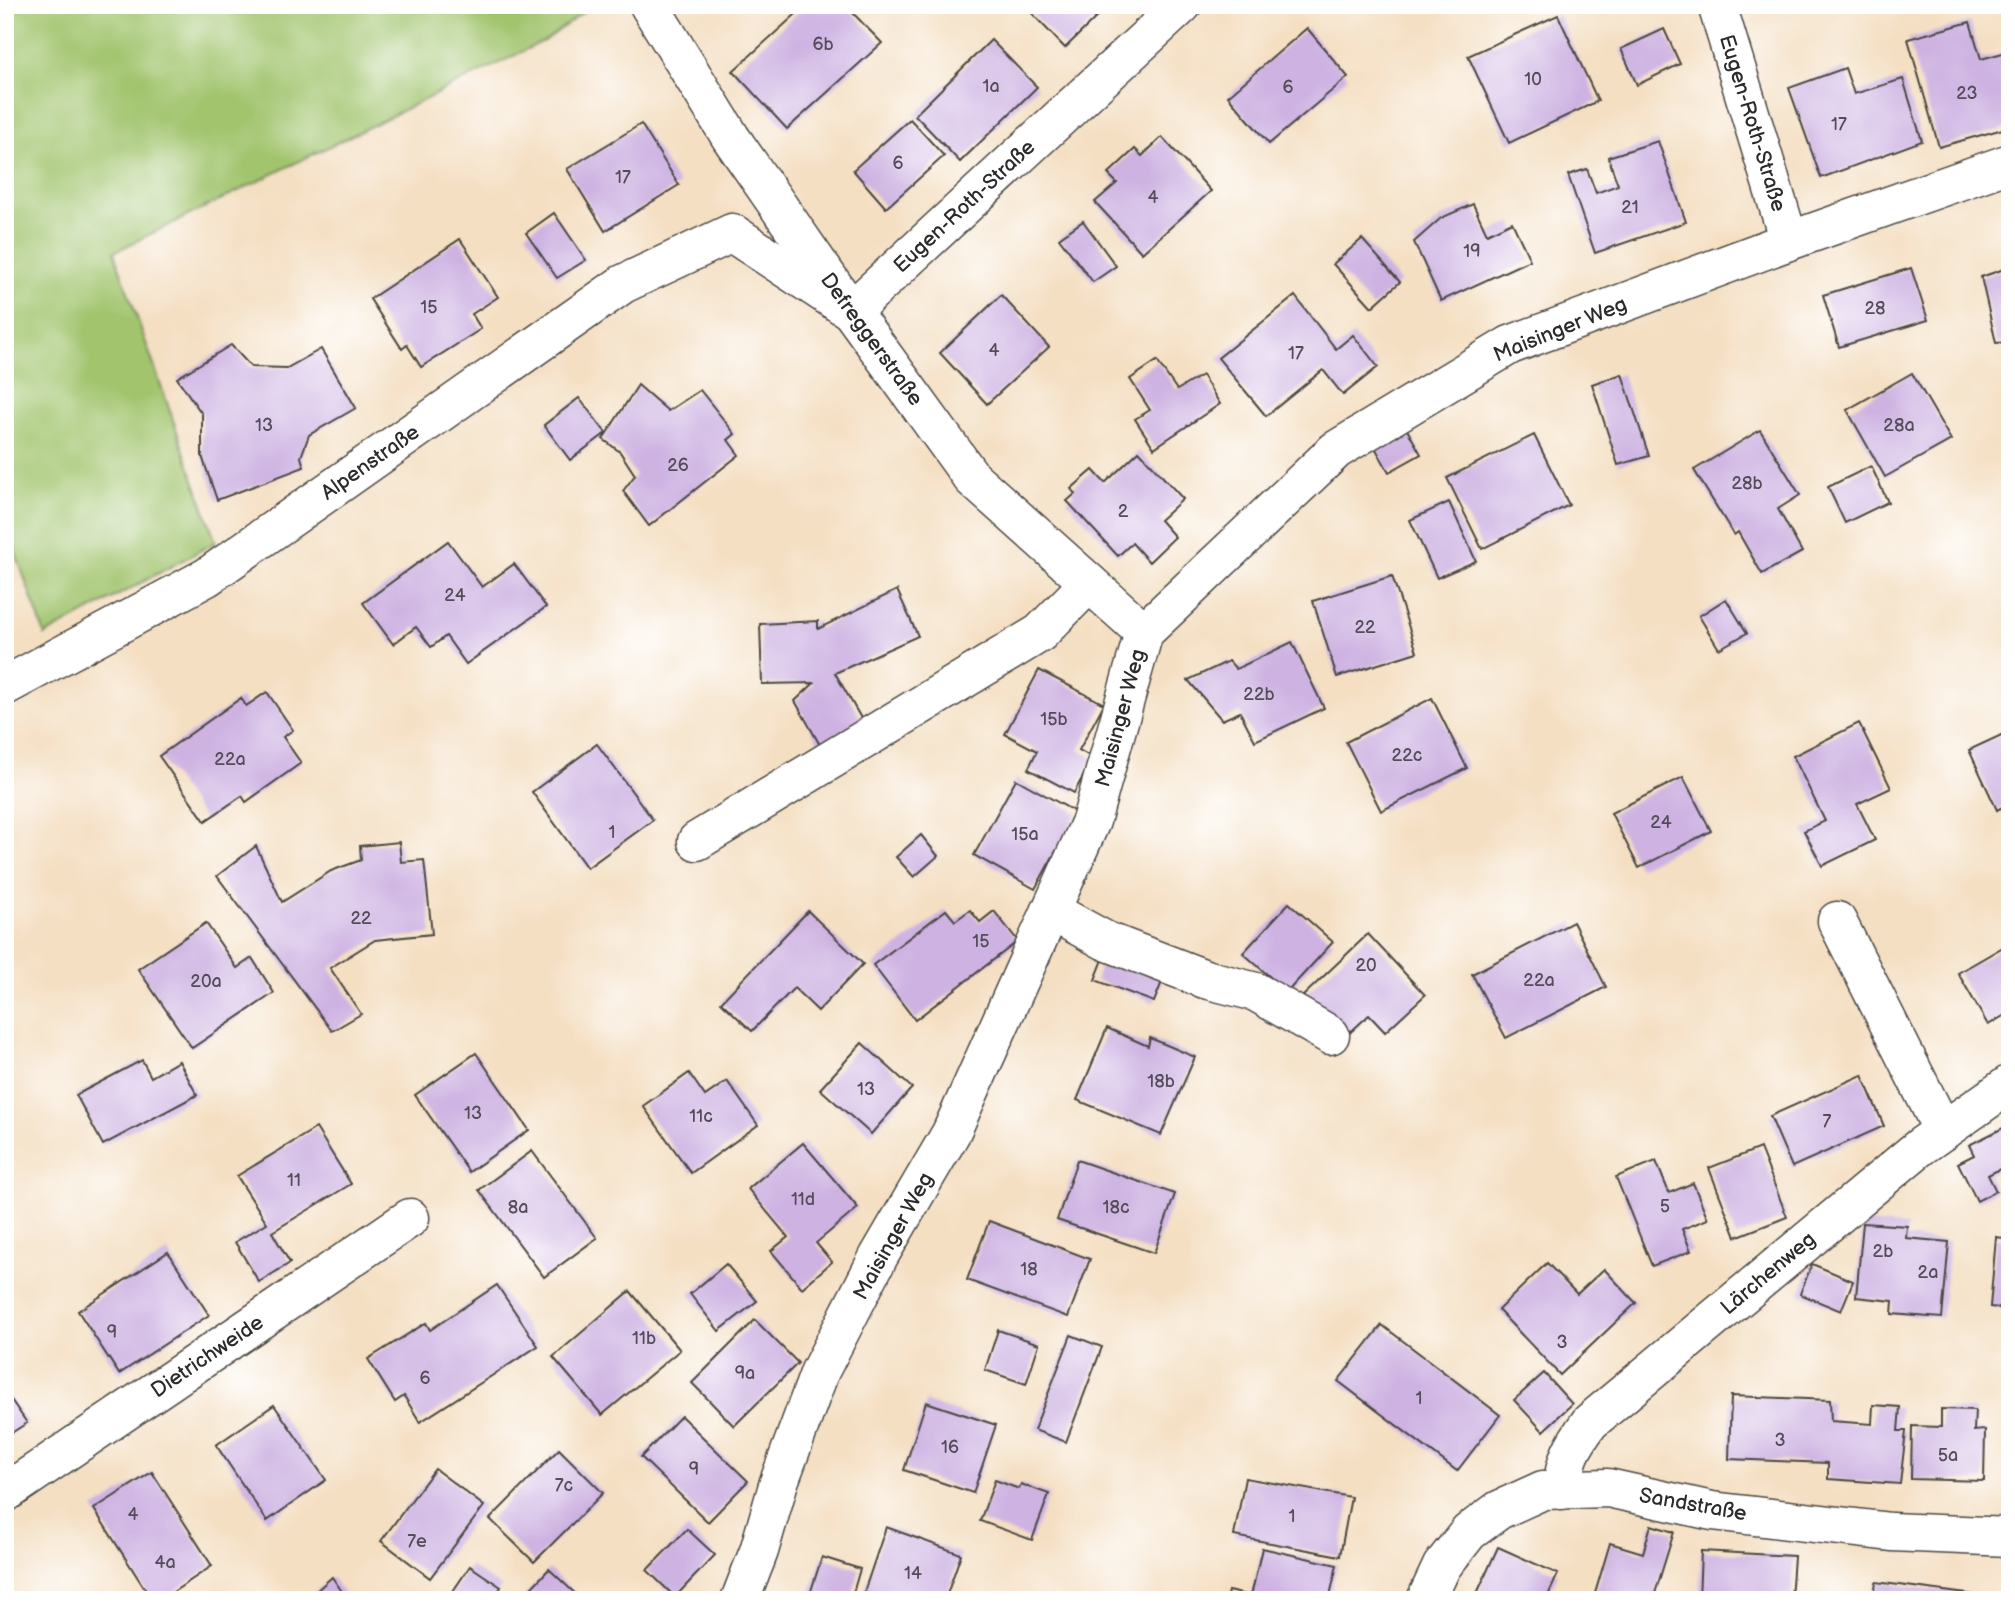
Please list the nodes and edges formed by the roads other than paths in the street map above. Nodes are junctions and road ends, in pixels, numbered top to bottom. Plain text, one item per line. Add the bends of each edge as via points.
1 (649, 5) edge
2 (1182, 5) edge
3 (1717, 5) edge
4 (2010, 163) edge
5 (1789, 241) junction
6 (851, 311) junction
7 (1089, 583) junction
8 (1144, 632) junction
9 (5, 686) edge
10 (697, 841) dead end
11 (1051, 911) junction
12 (1837, 921) dead end
13 (1330, 1035) dead end
14 (2010, 1084) edge
15 (1943, 1131) junction
16 (410, 1218) dead end
17 (1562, 1490) junction
18 (5, 1493) edge
19 (2010, 1537) edge
20 (740, 1600) edge
21 (1426, 1600) edge

1 - 6 street, Defreggerstraße via 731,138
2 - 6 street, Eugen-Roth-Straße
3 - 5 street, Eugen-Roth-Straße
4 - 5 street, Maisinger Weg
5 - 8 street, Maisinger Weg via 1510,345 1347,443
6 - 7 street, Defreggerstraße via 972,478
6 - 9 street, Alpenstraße via 732,233 623,284 207,577
7 - 8 street, Defreggerstraße
7 - 10 street via 1040,633
8 - 11 street, Maisinger Weg via 1091,821
11 - 13 street via 1106,941 1205,979 1256,992
11 - 20 street, Maisinger Weg via 951,1133 879,1256 820,1371
12 - 15 street
14 - 15 street, Lärchenweg
15 - 17 street, Lärchenweg via 1590,1422 1564,1464
16 - 18 street, Dietrichweide
17 - 19 street, Sandstraße via 1608,1488 1712,1511 1891,1532
17 - 21 street, Sandstraße via 1544,1490 1499,1510 1469,1532 1442,1566

